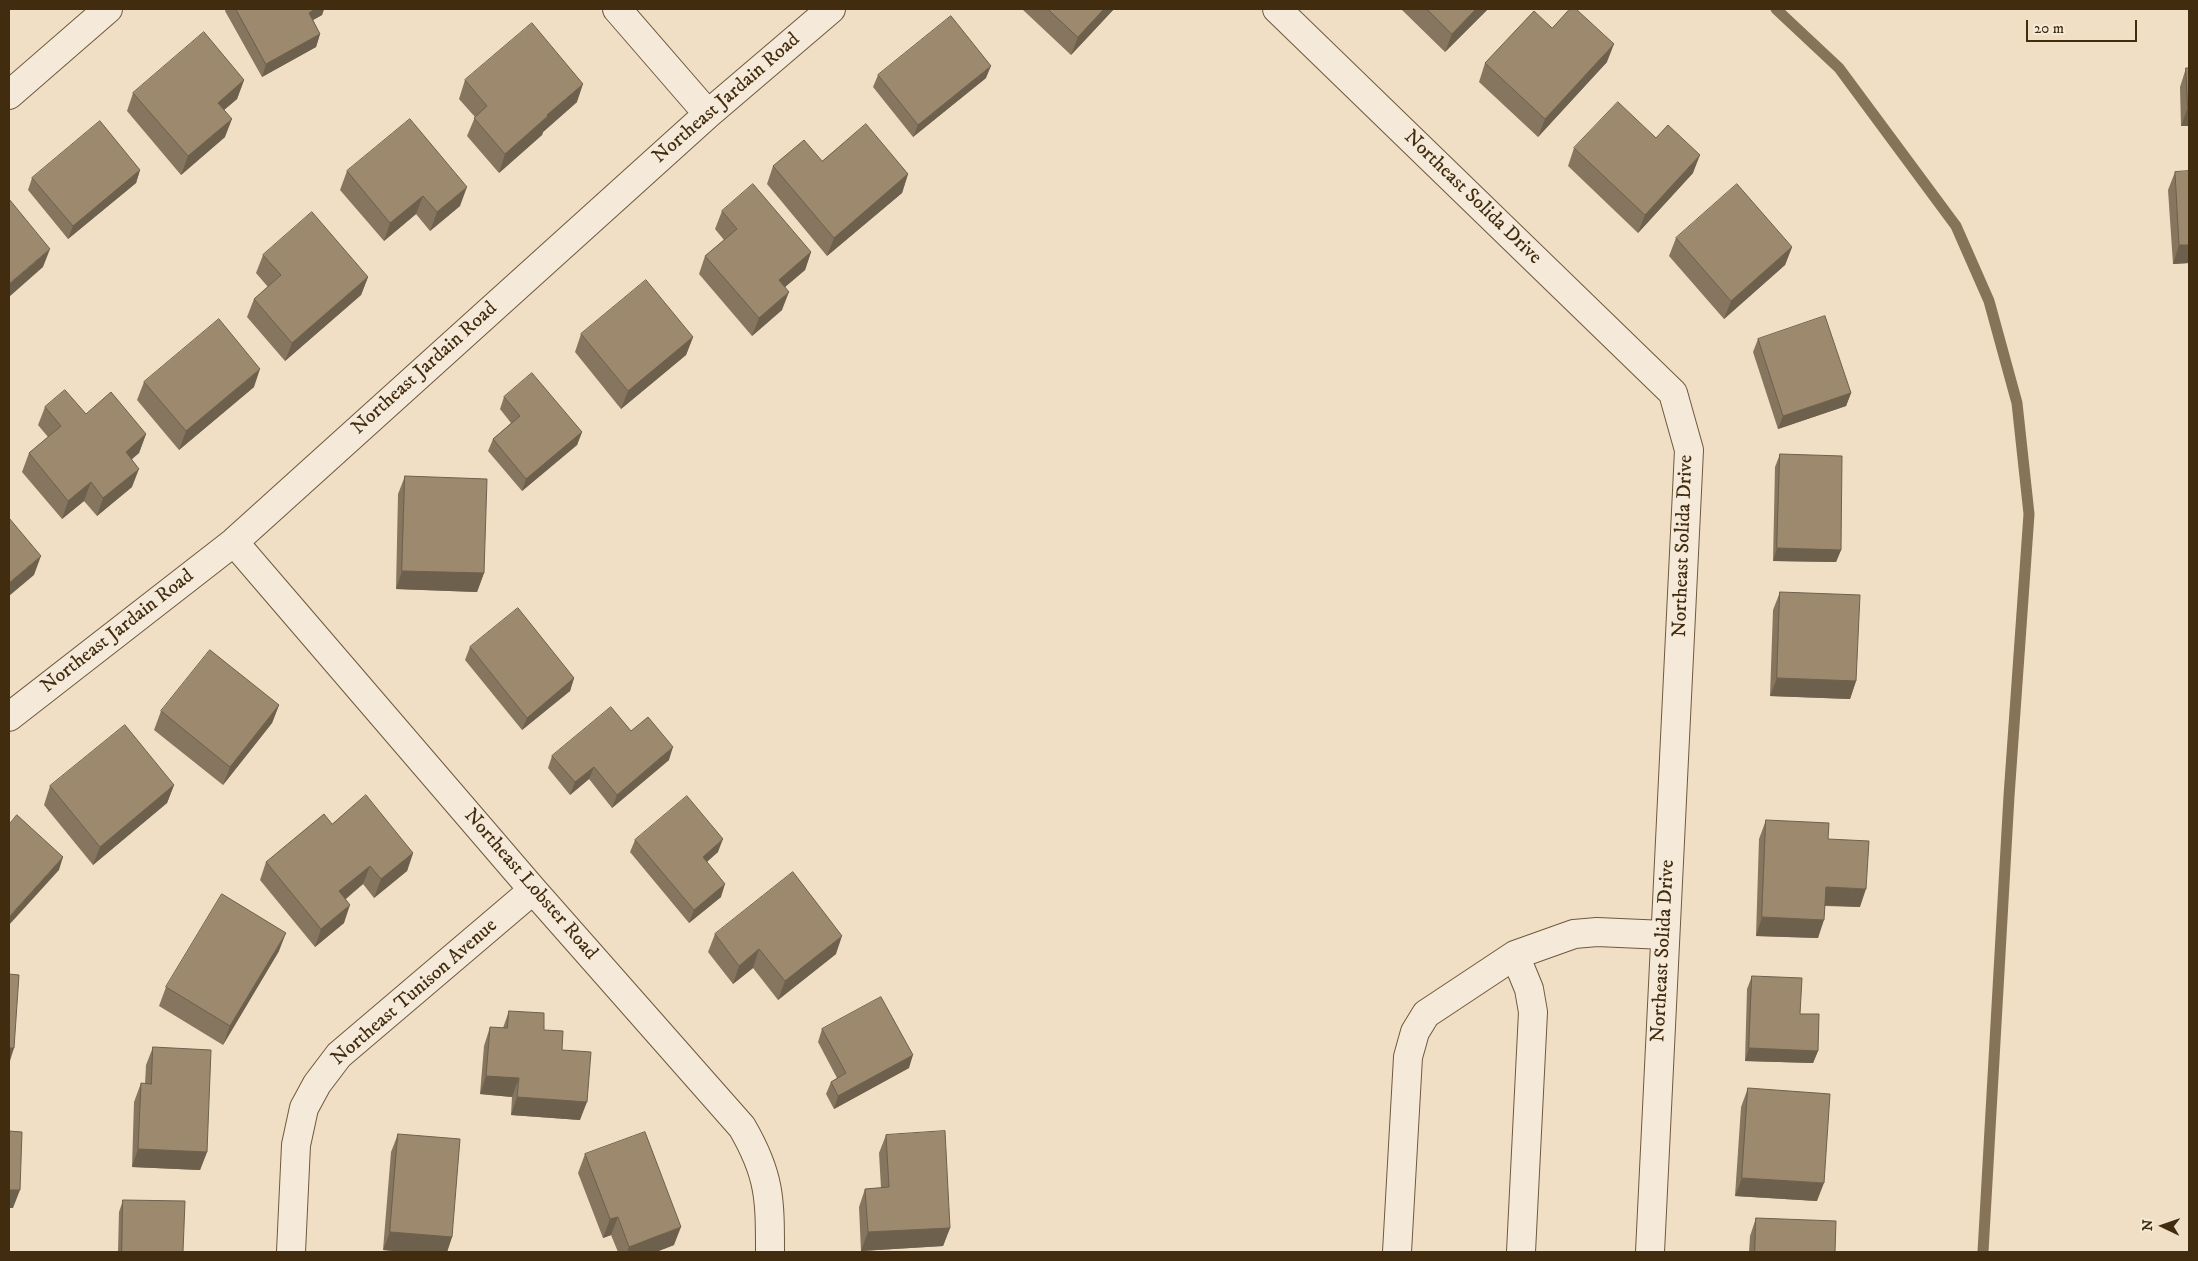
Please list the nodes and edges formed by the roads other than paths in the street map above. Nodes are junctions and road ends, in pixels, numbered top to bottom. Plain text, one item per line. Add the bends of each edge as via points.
1 (108, 9) edge
2 (617, 9) edge
3 (831, 9) edge
4 (1277, 9) edge
5 (9, 95) edge
6 (708, 114) junction
7 (234, 542) junction
8 (9, 717) edge
9 (533, 890) junction
10 (1665, 935) junction
11 (1515, 955) junction
12 (291, 1252) edge
13 (770, 1252) edge
14 (1397, 1252) edge
15 (1521, 1252) edge
16 (1650, 1252) edge

1 - 5 street
2 - 6 street
3 - 6 street, Northeast Jardain Road
4 - 10 street, Northeast Solida Drive via 1673,394 1689,450
6 - 7 street, Northeast Jardain Road
7 - 8 street, Northeast Jardain Road
7 - 9 street, Northeast Lobster Road
9 - 12 street, Northeast Tunison Avenue via 338,1055 317,1084 304,1108 296,1145
9 - 13 street, Northeast Lobster Road via 742,1127 765,1176 770,1204
10 - 11 street via 1574,934
10 - 16 street, Northeast Solida Drive
11 - 14 street via 1426,1014 1415,1032 1408,1057
11 - 15 street via 1529,988 1533,1012

